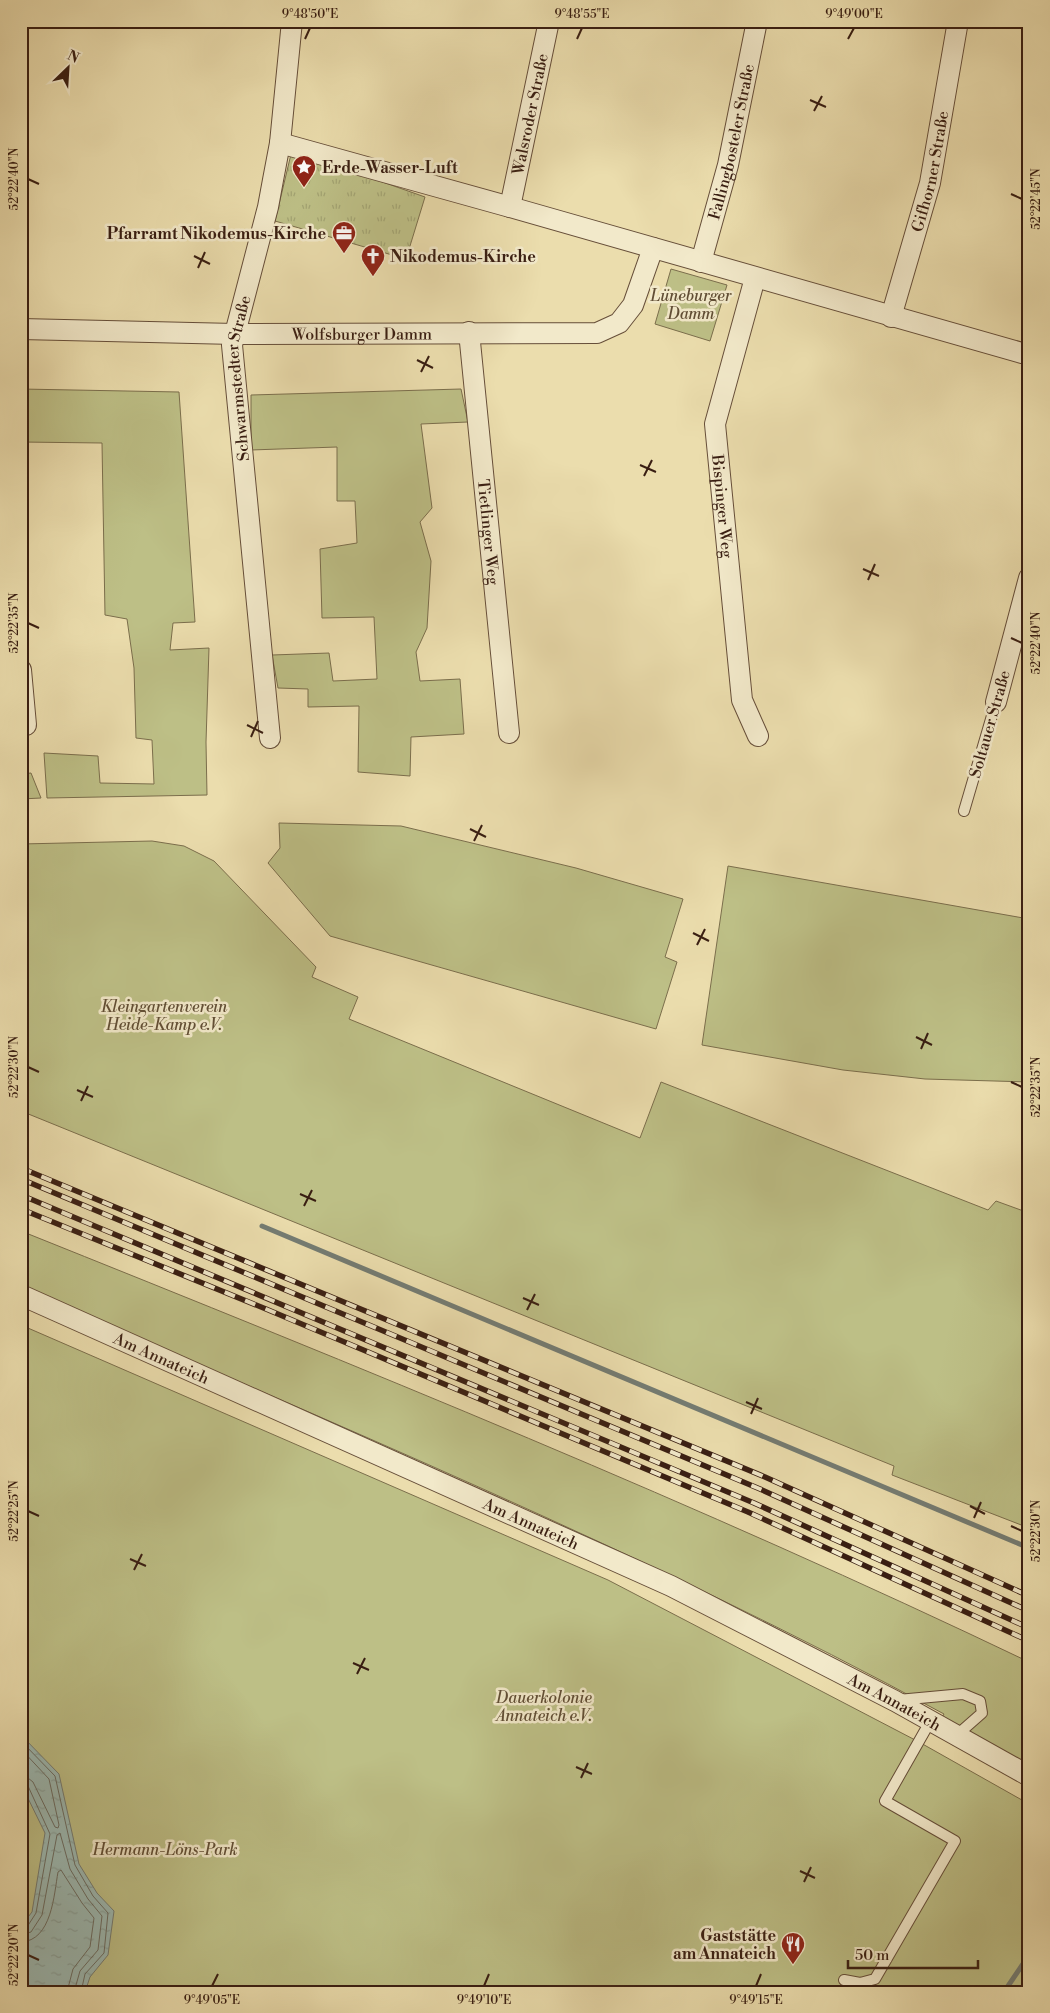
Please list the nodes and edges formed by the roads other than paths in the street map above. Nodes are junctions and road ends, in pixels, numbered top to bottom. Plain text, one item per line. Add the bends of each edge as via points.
1 (292, 21) edge
2 (549, 21) edge
3 (757, 21) edge
4 (958, 21) edge
5 (280, 143) junction
6 (510, 207) junction
7 (652, 248) junction
8 (701, 262) junction
9 (755, 278) junction
10 (891, 317) junction
11 (21, 329) edge
12 (469, 332) junction
13 (234, 334) junction
14 (1029, 356) edge
15 (1029, 578) edge
16 (21, 670) edge
17 (996, 702) joint
18 (26, 725) dead end
19 (509, 733) dead end
20 (758, 736) dead end
21 (270, 738) dead end
22 (964, 811) dead end
23 (21, 1295) edge
24 (894, 1701) junction
25 (931, 1720) junction
26 (957, 1735) junction
27 (1029, 1776) edge
28 (844, 1980) dead end

1 - 5 street, Schwarmstedter Straße
2 - 6 street, Walsroder Straße
3 - 8 street, Fallingbosteler Straße via 728,165
4 - 10 street, Gifhorner Straße via 930,183
5 - 6 street
5 - 13 street, Schwarmstedter Straße via 268,207
6 - 7 street
7 - 8 street
7 - 12 street, Wolfsburger Damm via 633,305 619,323 597,333
8 - 9 street
9 - 10 street
9 - 20 street, Bispinger Weg via 715,424 742,700
10 - 14 street
11 - 13 street, Wolfsburger Damm
12 - 13 street, Wolfsburger Damm
12 - 19 street, Tietlinger Weg
13 - 21 street, Schwarmstedter Straße via 232,355
15 - 17 street, Soltauer Straße
16 - 18 street
17 - 22 lane, Soltauer Straße
23 - 24 street, Am Annateich via 671,1586
24 - 25 street, Am Annateich
24 - 26 lane via 963,1694 980,1701 982,1713
25 - 26 street, Am Annateich
25 - 28 lane via 885,1801 955,1841 875,1979 860,1983
26 - 27 street, Am Annateich

